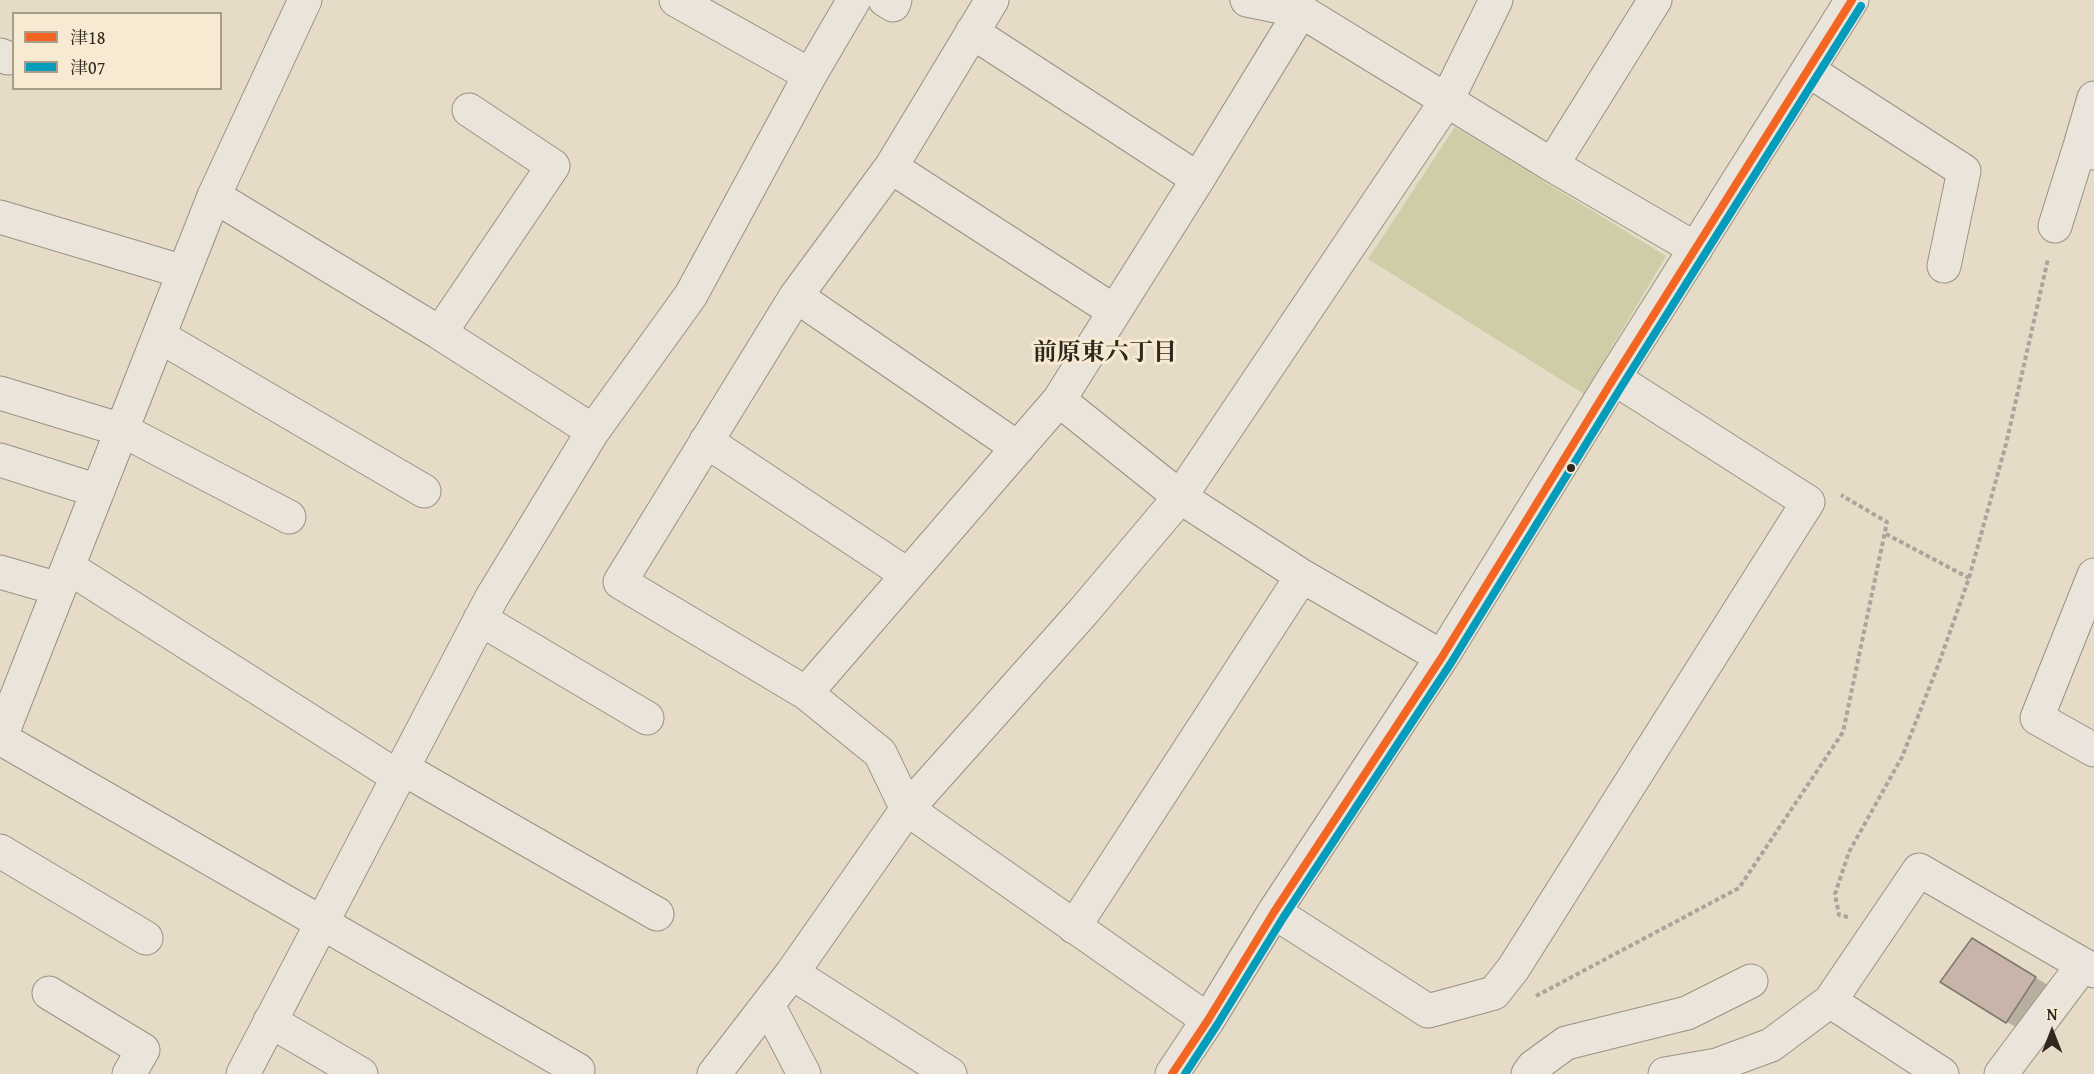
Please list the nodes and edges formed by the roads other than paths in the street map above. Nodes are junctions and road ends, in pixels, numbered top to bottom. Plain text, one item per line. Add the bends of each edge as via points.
1 (305, 0) edge
2 (676, 0) edge
3 (854, 0) edge
4 (885, 0) edge
5 (895, 0) edge
6 (992, 0) edge
7 (1248, 0) edge
8 (1496, 0) edge
9 (1655, 0) edge
10 (1852, 0) edge
11 (1300, 11) junction
12 (972, 32) junction
13 (1808, 70) junction
14 (810, 75) junction
15 (2094, 98) edge
16 (1447, 100) junction
17 (469, 110) dead end
18 (2087, 150) edge
19 (1552, 165) junction
20 (891, 167) junction
21 (1198, 179) junction
22 (214, 196) junction
23 (0, 217) edge
24 (2055, 226) road end
25 (1696, 249) junction
26 (1944, 266) dead end
27 (184, 273) junction
28 (796, 296) junction
29 (1114, 312) junction
30 (440, 333) junction
31 (159, 336) junction
32 (1614, 378) junction
33 (0, 393) edge
34 (1059, 400) junction
35 (122, 430) junction
36 (593, 431) junction
37 (706, 441) junction
38 (1018, 448) junction
39 (0, 460) edge
40 (98, 491) junction
41 (424, 491) dead end
42 (1180, 497) junction
43 (289, 517) dead end
44 (0, 572) edge
45 (908, 575) junction
46 (2094, 575) edge
47 (1302, 576) junction
48 (64, 578) junction
49 (480, 619) junction
50 (1442, 657) junction
51 (806, 693) junction
52 (646, 718) dead end
53 (0, 739) edge
54 (2094, 750) edge
55 (400, 772) junction
56 (907, 809) junction
57 (0, 851) edge
58 (1274, 912) junction
59 (657, 914) dead end
60 (321, 923) junction
61 (1074, 927) junction
62 (146, 938) dead end
63 (2088, 968) edge
64 (792, 973) junction
65 (1751, 981) dead end
66 (49, 993) dead end
67 (1830, 1001) junction
68 (768, 1005) junction
69 (1208, 1020) junction
70 (270, 1021) junction
71 (578, 1070) dead end
72 (129, 1074) edge
73 (243, 1074) edge
74 (361, 1074) edge
75 (714, 1074) edge
76 (804, 1074) edge
77 (950, 1074) edge
78 (1172, 1074) edge
79 (1528, 1074) edge
80 (1665, 1074) edge
81 (1942, 1074) edge
82 (2001, 1074) edge

1 - 22 street
2 - 14 street
3 - 14 street
4 - 5 street via 893,5
6 - 12 street
7 - 11 street
8 - 16 street
9 - 19 street
10 - 13 street
11 - 16 street
11 - 21 street
12 - 20 street
12 - 21 street
13 - 25 street
13 - 26 street via 1964,171
14 - 36 street via 691,295
15 - 18 street
16 - 19 street
16 - 42 street
17 - 30 street via 553,166
18 - 24 street
19 - 25 street
20 - 28 street
20 - 29 street
21 - 29 street
22 - 27 street
22 - 30 street
23 - 27 street
25 - 32 street
27 - 31 street
28 - 37 street
28 - 38 street
29 - 34 street
30 - 36 street
31 - 35 street
31 - 41 street
32 - 50 street
32 - 58 street via 1808,502 1514,969 1494,993 1428,1011
33 - 35 street
34 - 38 street
34 - 42 street
35 - 40 street
35 - 43 street
36 - 49 street
37 - 45 street
37 - 51 street via 620,582
38 - 45 street
39 - 40 street
40 - 48 street
42 - 47 street
42 - 56 street
44 - 48 street
45 - 51 street
46 - 54 street via 2037,718
47 - 50 street
47 - 61 street
48 - 53 street
48 - 55 street
49 - 52 street
49 - 55 street
50 - 58 street
51 - 56 street via 880,753
53 - 60 street
55 - 59 street
55 - 60 street
56 - 61 street
56 - 64 street
57 - 62 street
58 - 69 street
60 - 70 street
60 - 71 street
61 - 69 street
63 - 67 street via 1919,870
63 - 82 street
64 - 68 street
64 - 77 street
65 - 79 street via 1687,1013 1566,1043
66 - 72 street via 143,1050
67 - 80 street via 1771,1046 1717,1065
67 - 81 street
68 - 75 street
68 - 76 street
69 - 78 street
70 - 73 street
70 - 74 street

